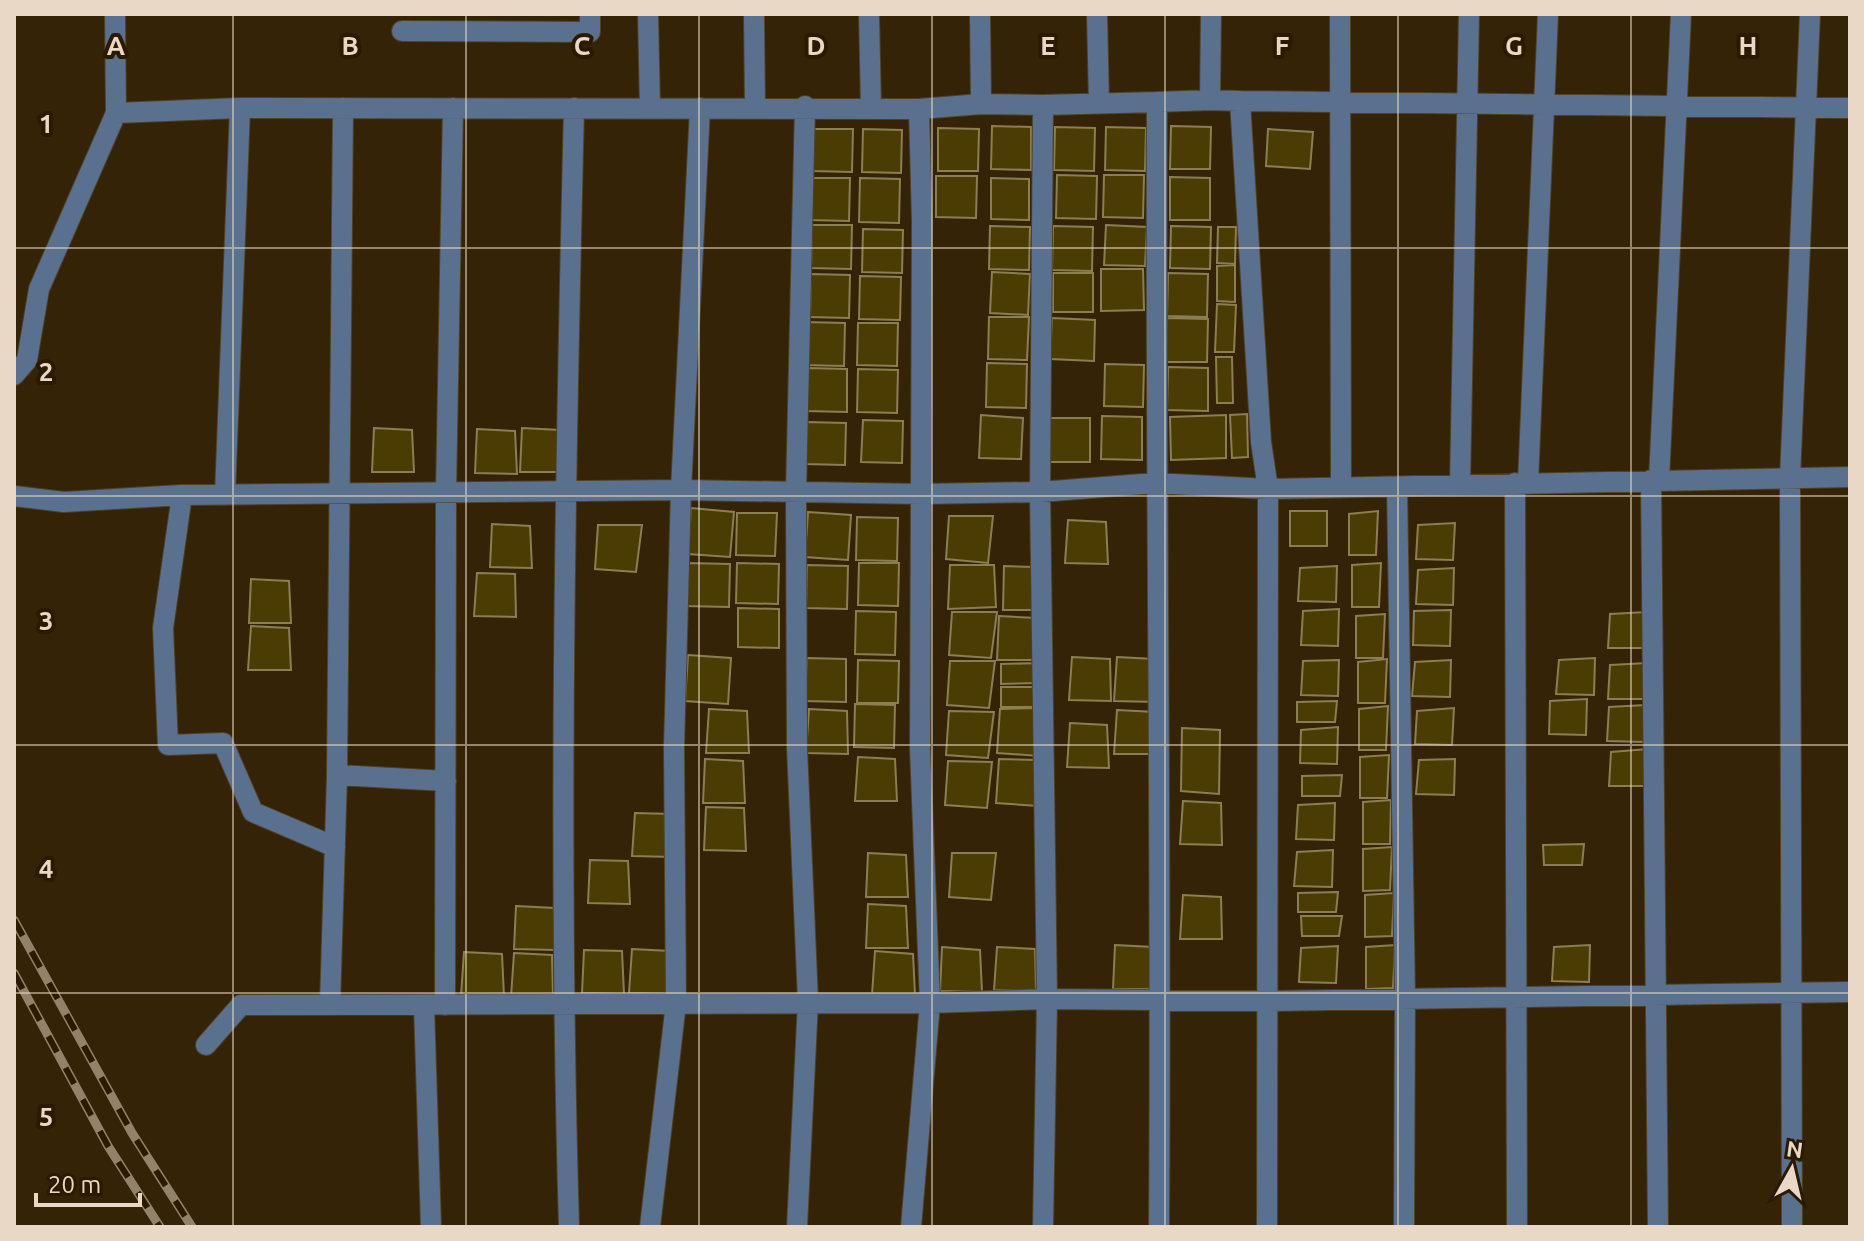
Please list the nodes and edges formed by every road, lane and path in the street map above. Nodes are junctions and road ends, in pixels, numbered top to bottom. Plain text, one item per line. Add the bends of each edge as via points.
1 (115, 14) edge
2 (590, 14) edge
3 (648, 14) edge
4 (754, 14) edge
5 (869, 14) edge
6 (980, 14) edge
7 (1097, 14) edge
8 (1211, 14) edge
9 (1340, 14) edge
10 (1469, 14) edge
11 (1548, 14) edge
12 (1681, 14) edge
13 (1810, 14) edge
14 (402, 31) dead end
15 (1210, 100) junction
16 (1240, 101) junction
17 (1157, 102) junction
18 (1099, 103) junction
19 (981, 104) junction
20 (1342, 104) junction
21 (1043, 105) junction
22 (1467, 105) junction
23 (805, 106) junction
24 (1544, 106) junction
25 (755, 107) junction
26 (1677, 107) junction
27 (1806, 107) junction
28 (240, 108) junction
29 (343, 108) junction
30 (453, 108) junction
31 (574, 108) junction
32 (650, 108) junction
33 (700, 108) junction
34 (871, 108) junction
35 (1850, 108) edge
36 (919, 109) junction
37 (116, 113) junction
38 (14, 375) edge
39 (1850, 477) edge
40 (1790, 478) junction
41 (1655, 480) junction
42 (1155, 483) junction
43 (1521, 483) junction
44 (1460, 485) junction
45 (1397, 487) junction
46 (1341, 488) junction
47 (1268, 489) junction
48 (681, 490) junction
49 (565, 491) junction
50 (796, 492) junction
51 (1040, 492) junction
52 (446, 493) junction
53 (339, 494) junction
54 (921, 494) junction
55 (182, 495) junction
56 (225, 495) junction
57 (14, 496) edge
58 (337, 775) junction
59 (446, 781) junction
60 (335, 847) junction
61 (1850, 992) edge
62 (1793, 993) junction
63 (1657, 995) junction
64 (1405, 997) junction
65 (1516, 997) junction
66 (1047, 999) junction
67 (808, 1001) junction
68 (1266, 1001) junction
69 (1161, 1002) junction
70 (676, 1003) junction
71 (930, 1003) junction
72 (562, 1004) junction
73 (330, 1005) junction
74 (435, 1005) junction
75 (206, 1045) dead end
76 (431, 1227) edge
77 (569, 1227) edge
78 (650, 1227) edge
79 (797, 1227) edge
80 (911, 1227) edge
81 (1043, 1227) edge
82 (1159, 1227) edge
83 (1267, 1227) edge
84 (1404, 1227) edge
85 (1517, 1227) edge
86 (1658, 1227) edge
87 (1792, 1227) edge

1 - 37 street
2 - 14 street via 590,32
3 - 32 street
4 - 25 street
5 - 34 street
6 - 19 street
7 - 18 street
8 - 15 street
9 - 20 street
10 - 22 street
11 - 24 street
12 - 26 street
13 - 27 street
15 - 16 street
15 - 17 street
16 - 20 street
16 - 47 street
17 - 18 street
17 - 42 street
18 - 21 street
19 - 21 street
19 - 36 street
20 - 22 street
20 - 46 street
21 - 51 street
22 - 24 street
22 - 44 street
23 - 25 street
23 - 34 street
23 - 50 street
24 - 26 street
24 - 43 street
25 - 33 street
26 - 27 street
26 - 41 street
27 - 35 street
27 - 40 street
28 - 29 street
28 - 37 street
28 - 56 street
29 - 30 street
29 - 53 street
30 - 31 street
30 - 52 street
31 - 32 street
31 - 49 street
32 - 33 street
33 - 48 street
34 - 36 street
36 - 54 street
37 - 38 street via 39,289 27,360
39 - 40 street
40 - 41 street
40 - 62 street
41 - 43 street
41 - 63 street
42 - 47 street
42 - 51 street
42 - 69 street
43 - 44 street
43 - 65 street
44 - 45 street
45 - 46 street
45 - 64 street
46 - 47 street
47 - 68 street
48 - 49 street
48 - 50 street
48 - 70 street via 674,748
49 - 52 street
49 - 72 street
50 - 54 street
50 - 67 street via 797,748
51 - 54 street
51 - 66 street
52 - 53 street
52 - 59 street
53 - 56 street
53 - 58 street
54 - 71 street via 920,749
55 - 56 street
55 - 57 street via 64,502
55 - 60 street via 163,628 168,745 223,743 253,812
58 - 59 street
58 - 60 street
59 - 74 street
60 - 73 street
61 - 62 street
62 - 63 street
62 - 87 street
63 - 65 street
63 - 86 street
64 - 65 street
64 - 68 street
64 - 84 street
65 - 85 street
66 - 69 street
66 - 71 street
66 - 81 street
67 - 70 street
67 - 71 street
67 - 79 street
68 - 69 street
68 - 83 street
69 - 82 street
70 - 72 street
70 - 78 street
71 - 80 street
72 - 74 street
72 - 77 street
73 - 74 street
73 - 75 street via 241,1005
74 - 76 street

